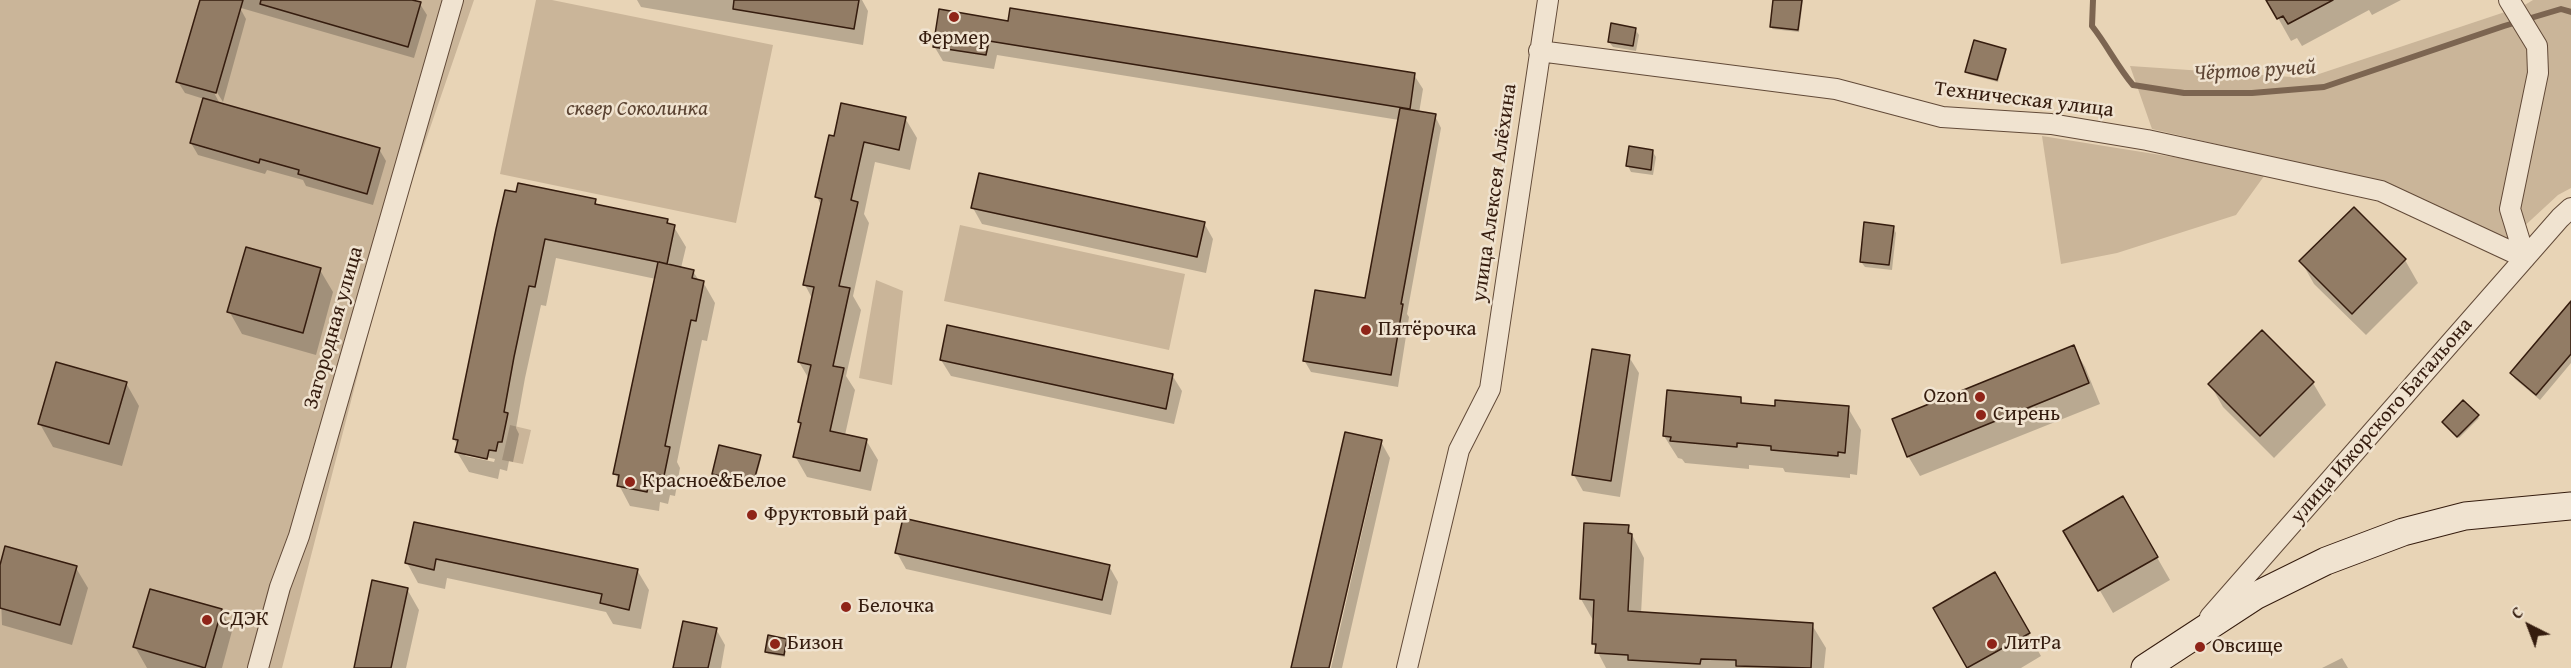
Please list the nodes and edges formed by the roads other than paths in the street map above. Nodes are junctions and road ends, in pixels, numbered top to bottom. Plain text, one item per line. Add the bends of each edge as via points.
1 (453, 0) edge
2 (1548, 0) edge
3 (2509, 0) edge
4 (1539, 51) junction
5 (2571, 208) edge
6 (2525, 258) junction
7 (2571, 506) edge
8 (2194, 635) junction
9 (258, 668) edge
10 (1407, 668) edge
11 (2145, 668) edge

1 - 9 street, Загородная улица
2 - 4 street, улица Алексея Алёхина
3 - 6 street via 2536,46 2538,73 2510,209
4 - 6 street, Техническая улица via 1836,89 1942,117 2051,124 2147,140 2381,191
4 - 10 street, улица Алексея Алёхина via 1490,389 1459,450
5 - 6 street, улица Ижорского Батальона
6 - 8 street, улица Ижорского Батальона
7 - 8 street, улица Ижорского Батальона via 2465,516 2403,532 2326,561 2255,596
8 - 11 street, улица Ижорского Батальона

